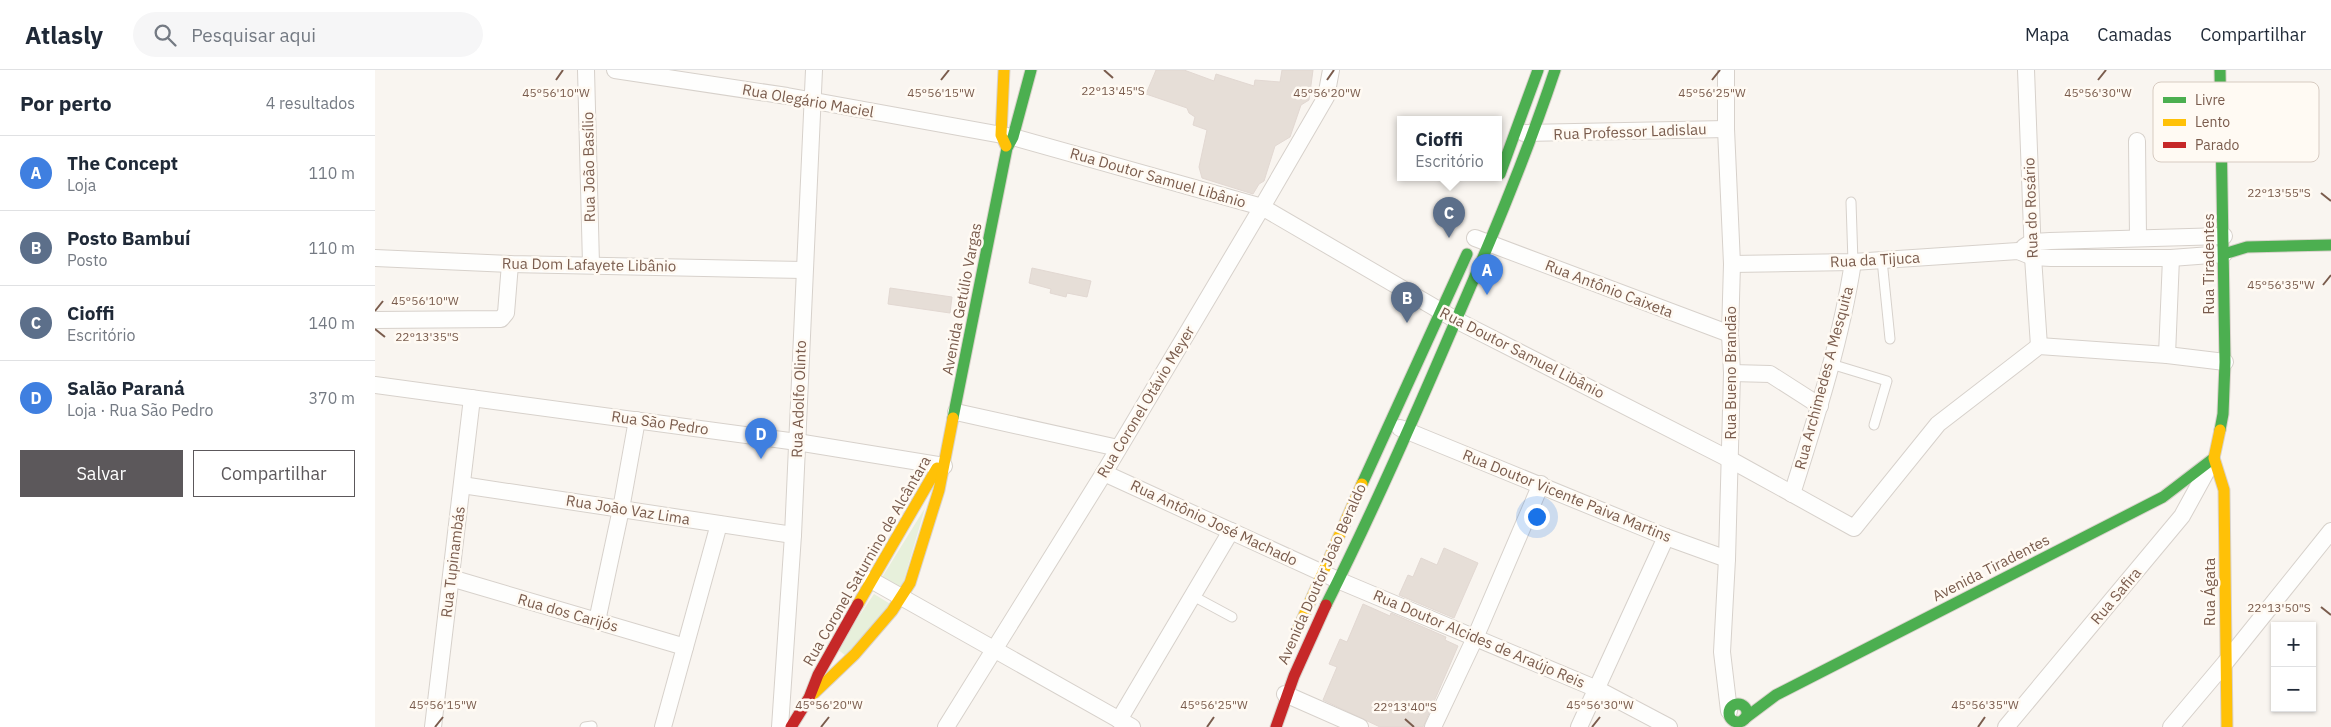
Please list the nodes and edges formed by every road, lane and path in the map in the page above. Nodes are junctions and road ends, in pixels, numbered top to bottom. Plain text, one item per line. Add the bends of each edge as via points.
1 (586, 70) edge
2 (615, 70) edge
3 (814, 70) edge
4 (1331, 70) edge
5 (1538, 70) edge
6 (1555, 70) edge
7 (1726, 70) edge
8 (2026, 70) edge
9 (1004, 72) edge
10 (1030, 74) edge
11 (814, 101) junction
12 (1726, 129) junction
13 (1517, 132) junction
14 (1535, 134) junction
15 (1007, 140) junction
16 (2137, 141) dead end
17 (2222, 162) edge
18 (1502, 169) edge
19 (1497, 181) edge
20 (1494, 189) dead end
21 (1851, 202) dead end
22 (1262, 208) junction
23 (2224, 236) junction
24 (1481, 237) junction
25 (2138, 237) junction
26 (2331, 245) edge
27 (2247, 247) junction
28 (2028, 250) junction
29 (2224, 254) junction
30 (375, 258) edge
31 (2171, 258) junction
32 (1882, 260) junction
33 (1853, 262) junction
34 (510, 264) junction
35 (591, 264) junction
36 (1732, 264) junction
37 (804, 270) junction
38 (1441, 312) junction
39 (375, 320) edge
40 (1456, 320) junction
41 (1730, 334) junction
42 (1890, 339) dead end
43 (2039, 346) junction
44 (2167, 355) junction
45 (2225, 362) junction
46 (1831, 364) junction
47 (1733, 373) junction
48 (375, 386) edge
49 (472, 398) junction
50 (1820, 406) junction
51 (956, 412) junction
52 (637, 420) junction
53 (1389, 423) junction
54 (1874, 425) dead end
55 (1408, 431) junction
56 (797, 442) junction
57 (1118, 448) junction
58 (2214, 458) junction
59 (1731, 460) junction
60 (943, 462) junction
61 (1104, 473) junction
62 (1541, 484) junction
63 (462, 485) junction
64 (1792, 494) junction
65 (621, 509) junction
66 (719, 524) junction
67 (1231, 531) junction
68 (2331, 531) edge
69 (793, 535) junction
70 (1666, 538) junction
71 (1727, 559) junction
72 (1324, 574) junction
73 (451, 578) junction
74 (871, 580) junction
75 (1340, 581) junction
76 (1193, 596) junction
77 (901, 598) junction
78 (1232, 616) dead end
79 (597, 621) junction
80 (1295, 637) dead end
81 (1475, 638) junction
82 (685, 647) junction
83 (994, 649) junction
84 (2225, 663) junction
85 (1597, 689) junction
86 (781, 690) junction
87 (1285, 694) junction
88 (805, 705) junction
89 (1735, 716) edge
90 (1126, 723) edge
91 (593, 726) edge
92 (433, 727) edge
93 (585, 727) edge
94 (663, 727) edge
95 (780, 727) edge
96 (791, 727) edge
97 (946, 727) edge
98 (1276, 727) edge
99 (1360, 727) edge
100 (1433, 727) edge
101 (1579, 727) edge
102 (1669, 727) edge
103 (2006, 727) edge
104 (2171, 727) edge
105 (2227, 727) edge

1 - 35 street, Rua João Basílio
2 - 11 street, Rua Olegário Maciel
3 - 11 street, Rua Adolfo Olinto
4 - 22 street, Rua Coronel Otávio Meyer via 1325,97
5 - 13 street
6 - 14 street, Avenida Doutor João Beraldo
7 - 12 street, Rua Bueno Brandão
8 - 28 street, Rua do Rosário
9 - 10 street via 1018,81
9 - 15 street, Avenida Getúlio Vargas
10 - 15 street, Avenida Getúlio Vargas
11 - 15 street, Rua Olegário Maciel
11 - 37 street, Rua Adolfo Olinto
12 - 14 street, Rua Professor Ladislau
12 - 36 street, Rua Bueno Brandão
13 - 14 street, Rua Professor Ladislau
13 - 18 street
14 - 24 street, Avenida Doutor João Beraldo
15 - 22 street, Rua Doutor Samuel Libânio
15 - 51 street, Avenida Getúlio Vargas
16 - 25 street
17 - 23 street, Rua Tiradentes
19 - 20 street
21 - 33 lane
22 - 38 street, Rua Doutor Samuel Libânio
22 - 57 street, Rua Coronel Otávio Meyer
23 - 25 street, Rua da Tijuca
23 - 27 street, Rua da Tijuca
23 - 29 street, Rua Tiradentes
24 - 38 street, Avenida Doutor João Beraldo
24 - 40 street, Avenida Doutor João Beraldo
24 - 41 street, Rua Antônio Caixeta
25 - 28 street, Rua da Tijuca
26 - 27 street, Rua da Tijuca
27 - 29 street, Rua da Tijuca
28 - 31 street, Rua da Tijuca
28 - 32 street, Rua da Tijuca
28 - 43 street, Rua do Rosário
29 - 31 street, Rua da Tijuca
29 - 45 street, Rua Tiradentes
30 - 34 street, Rua Dom Lafayete Libânio
31 - 44 street
32 - 33 street, Rua da Tijuca
32 - 42 lane
33 - 36 street, Rua da Tijuca
33 - 46 street, Rua Archimedes A Mesquita
34 - 35 street, Rua Dom Lafayete Libânio
34 - 39 street via 506,313 501,320
35 - 37 street, Rua Dom Lafayete Libânio
36 - 41 street, Rua Bueno Brandão
37 - 56 street, Rua Adolfo Olinto
38 - 40 street, Rua Doutor Samuel Libânio
38 - 53 street, Avenida Doutor João Beraldo
40 - 55 street, Avenida Doutor João Beraldo
40 - 59 street, Rua Doutor Samuel Libânio
41 - 47 street, Rua Bueno Brandão
43 - 44 street
43 - 64 street, Rua Doutor Samuel Libânio via 1939,424 1854,528
44 - 45 street
45 - 58 street, Rua Tiradentes via 2223,414
46 - 50 street, Rua Archimedes A Mesquita
46 - 54 lane via 1887,381
47 - 50 street via 1769,374
47 - 59 street, Rua Bueno Brandão
48 - 49 street, Rua São Pedro
49 - 52 street, Rua São Pedro
49 - 63 street, Rua Tupinambás
50 - 64 street, Rua Archimedes A Mesquita
51 - 57 street
51 - 60 street, Avenida Getúlio Vargas
52 - 56 street, Rua São Pedro
52 - 65 street
53 - 55 street
53 - 72 street, Avenida Doutor João Beraldo
55 - 62 street, Rua Doutor Vicente Paiva Martins
55 - 75 street, Avenida Doutor João Beraldo
56 - 60 street, Rua São Pedro
56 - 69 street, Rua Adolfo Olinto
57 - 61 street, Rua Coronel Otávio Meyer
58 - 84 street, Rua Ágata via 2225,490
58 - 89 street, Avenida Tiradentes via 2163,497
58 - 103 street, Rua Safira via 2182,516
59 - 64 street, Rua Doutor Samuel Libânio
59 - 71 street, Rua Bueno Brandão
60 - 74 street, Rua Coronel Saturnino de Alcântara
60 - 77 street, Rua Coronel Saturnino de Alcântara via 929,528 917,566
61 - 67 street, Rua Antônio José Machado
61 - 83 street, Rua Coronel Otávio Meyer
62 - 70 street, Rua Doutor Vicente Paiva Martins
62 - 81 street
63 - 65 street, Rua João Vaz Lima
63 - 73 street, Rua Tupinambás
65 - 66 street, Rua João Vaz Lima
65 - 79 street
66 - 69 street, Rua João Vaz Lima
66 - 82 street
67 - 72 street, Rua Antônio José Machado
67 - 76 street
68 - 84 street
69 - 86 street, Rua Adolfo Olinto
70 - 71 street, Rua Doutor Vicente Paiva Martins
70 - 85 street
71 - 89 street, Rua Bueno Brandão via 1722,652 1724,677
72 - 75 street, Rua Antônio José Machado
72 - 80 street, Avenida Doutor João Beraldo
73 - 79 street, Rua dos Carijós
73 - 92 street, Rua Tupinambás
74 - 77 street
74 - 88 street, Rua Coronel Saturnino de Alcântara via 825,661
75 - 81 street, Rua Doutor Alcides de Araújo Reis
75 - 87 street, Avenida Doutor João Beraldo
76 - 78 lane
76 - 90 street
77 - 83 street
77 - 88 street, Rua Coronel Saturnino de Alcântara via 855,654
79 - 82 street, Rua dos Carijós
81 - 85 street, Rua Doutor Alcides de Araújo Reis
81 - 100 street
82 - 94 street
83 - 90 street
83 - 97 street, Rua Coronel Otávio Meyer
84 - 104 street
84 - 105 street, Rua Ágata
85 - 101 street
85 - 102 street, Rua Doutor Alcides de Araújo Reis
86 - 88 street via 792,706
86 - 95 street, Rua Adolfo Olinto
87 - 98 street, Avenida Doutor João Beraldo
87 - 99 street
88 - 96 street, Rua Coronel Saturnino de Alcântara
91 - 93 lane

